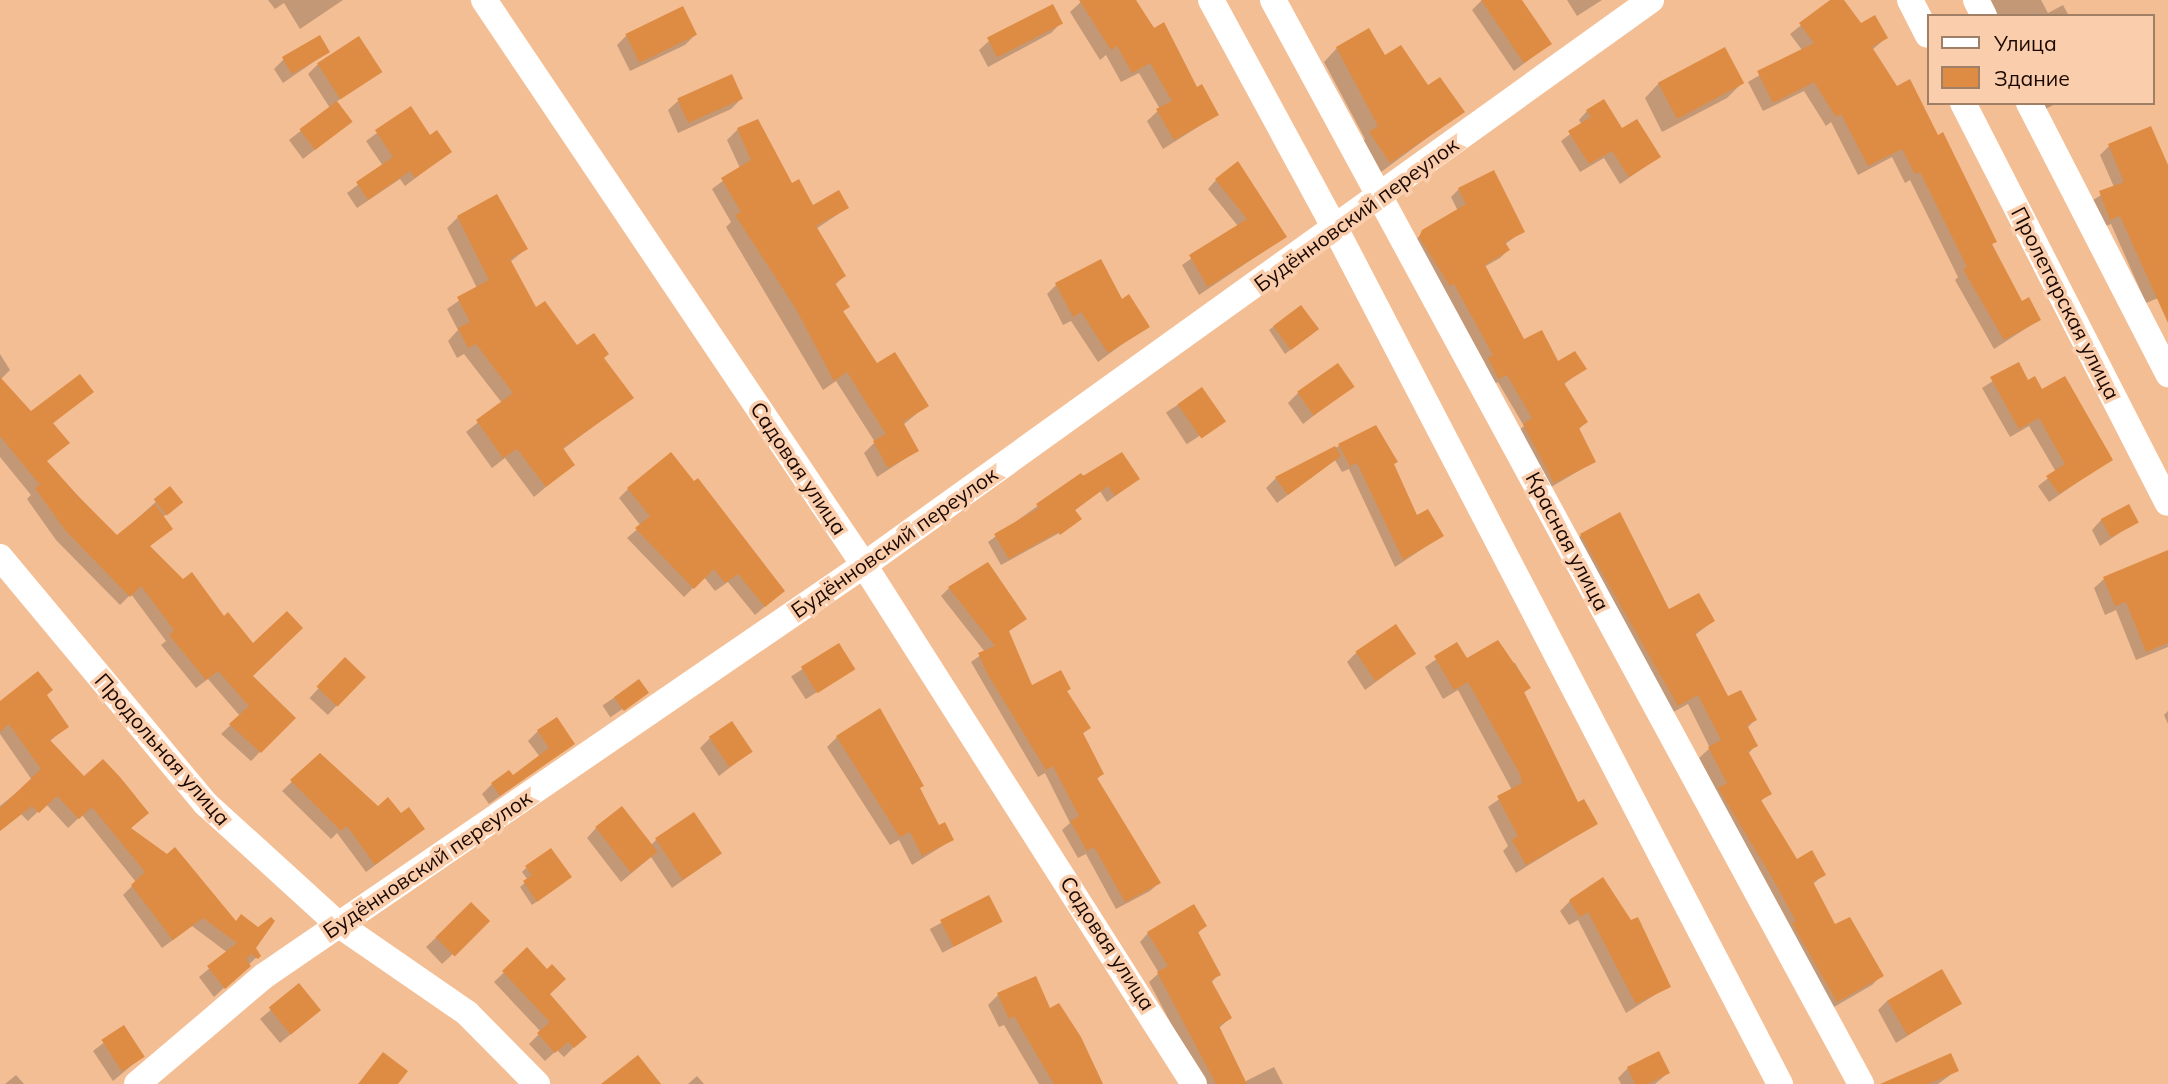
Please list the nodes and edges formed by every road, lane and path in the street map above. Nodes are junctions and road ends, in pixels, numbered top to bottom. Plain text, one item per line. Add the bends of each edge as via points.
1 (484, 0) edge
2 (1211, 0) edge
3 (1273, 0) edge
4 (1651, 0) edge
5 (1910, 0) edge
6 (1926, 31) edge
7 (1964, 105) edge
8 (2030, 105) edge
9 (1381, 197) junction
10 (1335, 228) junction
11 (2168, 374) edge
12 (2168, 503) edge
13 (0, 556) edge
14 (864, 565) junction
15 (338, 924) junction
16 (137, 1084) edge
17 (537, 1084) edge
18 (1195, 1084) edge
19 (1780, 1084) edge
20 (1861, 1084) edge

1 - 14 street, Садовая улица
2 - 10 street
3 - 9 street, Красная улица
4 - 9 street, Будённовский переулок
5 - 6 street
7 - 12 street, Пролетарская улица
8 - 11 street
9 - 10 street, Будённовский переулок
9 - 20 street, Красная улица
10 - 14 street, Будённовский переулок
10 - 19 street
13 - 15 street, Продольная улица via 206,804
14 - 15 street, Будённовский переулок
14 - 18 street, Садовая улица
15 - 16 street, Будённовский переулок via 264,976
15 - 17 street, Продольная улица via 467,1013

